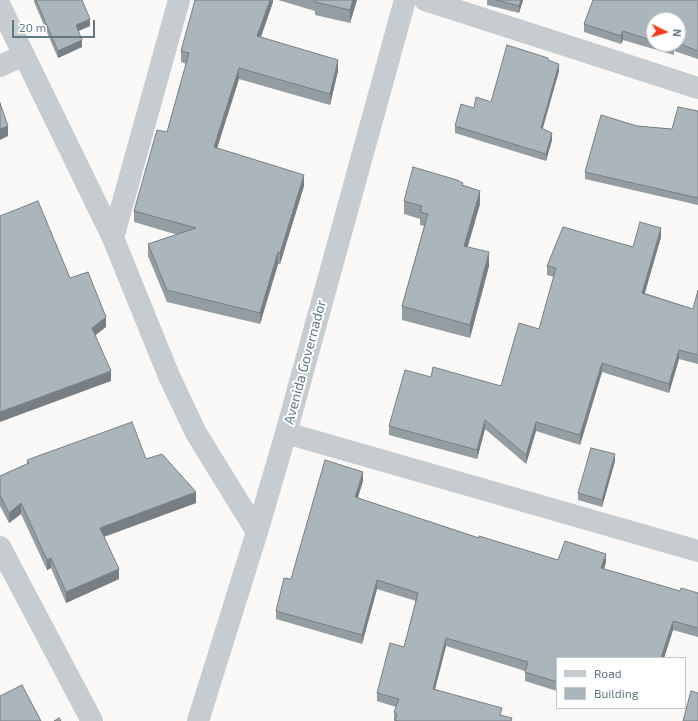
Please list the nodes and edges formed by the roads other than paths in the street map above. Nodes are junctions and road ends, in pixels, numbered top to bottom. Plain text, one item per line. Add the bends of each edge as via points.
1 (179, 0) edge
2 (405, 0) edge
3 (425, 0) edge
4 (0, 6) edge
5 (24, 55) junction
6 (0, 66) edge
7 (698, 88) edge
8 (113, 238) junction
9 (286, 433) junction
10 (257, 532) junction
11 (0, 547) edge
12 (698, 551) edge
13 (92, 721) edge
14 (198, 721) edge

1 - 8 street
2 - 9 street, Avenida Governador
3 - 7 street
4 - 5 street
5 - 6 street
5 - 8 street
8 - 10 street via 169,376 196,433
9 - 10 street, Avenida Governador
9 - 12 street
10 - 14 street, Avenida Governador
11 - 13 street

